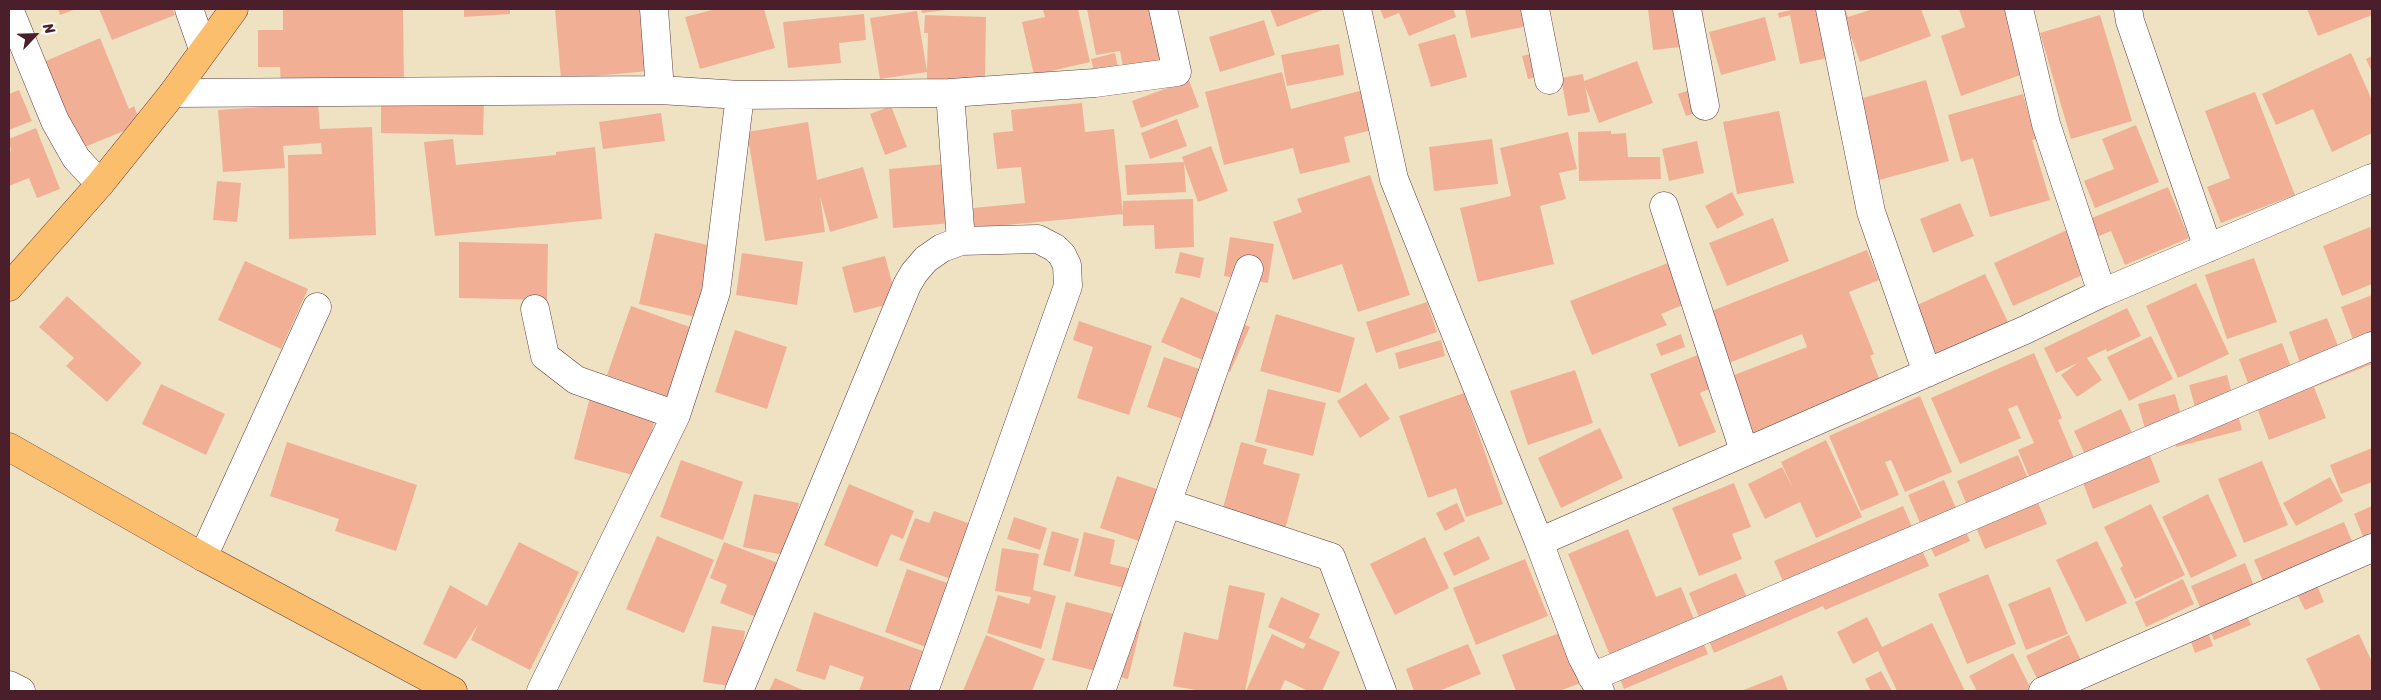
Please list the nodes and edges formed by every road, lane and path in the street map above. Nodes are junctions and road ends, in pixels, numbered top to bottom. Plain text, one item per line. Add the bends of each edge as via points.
1 (9, 9) edge
2 (189, 9) edge
3 (234, 9) edge
4 (654, 9) edge
5 (1163, 9) edge
6 (1357, 9) edge
7 (1535, 9) edge
8 (1686, 9) edge
9 (1830, 9) edge
10 (2019, 9) edge
11 (2128, 9) edge
12 (203, 49) junction
13 (1549, 80) dead end
14 (660, 90) junction
15 (173, 93) junction
16 (950, 93) junction
17 (740, 95) junction
18 (1704, 106) dead end
19 (2372, 178) edge
20 (100, 184) junction
21 (1664, 206) dead end
22 (961, 241) junction
23 (2208, 248) junction
24 (1249, 269) dead end
25 (9, 287) edge
26 (2102, 293) junction
27 (317, 307) dead end
28 (535, 310) dead end
29 (2372, 346) edge
30 (1927, 373) junction
31 (676, 415) junction
32 (9, 447) edge
33 (1744, 451) junction
34 (1167, 502) junction
35 (1540, 542) junction
36 (2372, 548) edge
37 (204, 557) junction
38 (9, 684) edge
39 (1596, 684) edge
40 (20, 691) edge
41 (453, 691) edge
42 (541, 691) edge
43 (739, 691) edge
44 (924, 691) edge
45 (1101, 691) edge
46 (1382, 691) edge
47 (2043, 691) edge

1 - 20 street via 55,121 76,158
2 - 12 street
3 - 12 main road
4 - 14 street
5 - 16 street via 1177,72 1096,83
6 - 35 street via 1394,179
7 - 13 street
8 - 18 street
9 - 30 street via 1871,212
10 - 26 street via 2046,124
11 - 23 street
12 - 15 main road
14 - 15 street
14 - 17 street
15 - 20 main road
16 - 17 street
16 - 22 street
17 - 31 street via 716,292
19 - 23 street
20 - 25 main road
21 - 33 street
22 - 43 street via 942,248 926,260 907,285
22 - 44 street via 1038,239 1062,255 1069,277
23 - 26 street
24 - 34 street
26 - 30 street
27 - 37 street
28 - 31 street via 545,356 576,380
29 - 39 street
30 - 33 street
31 - 42 street
32 - 37 main road
33 - 35 street
34 - 45 street
34 - 46 street via 1331,557
35 - 39 street via 1582,657
36 - 47 street
37 - 41 main road
38 - 40 street

